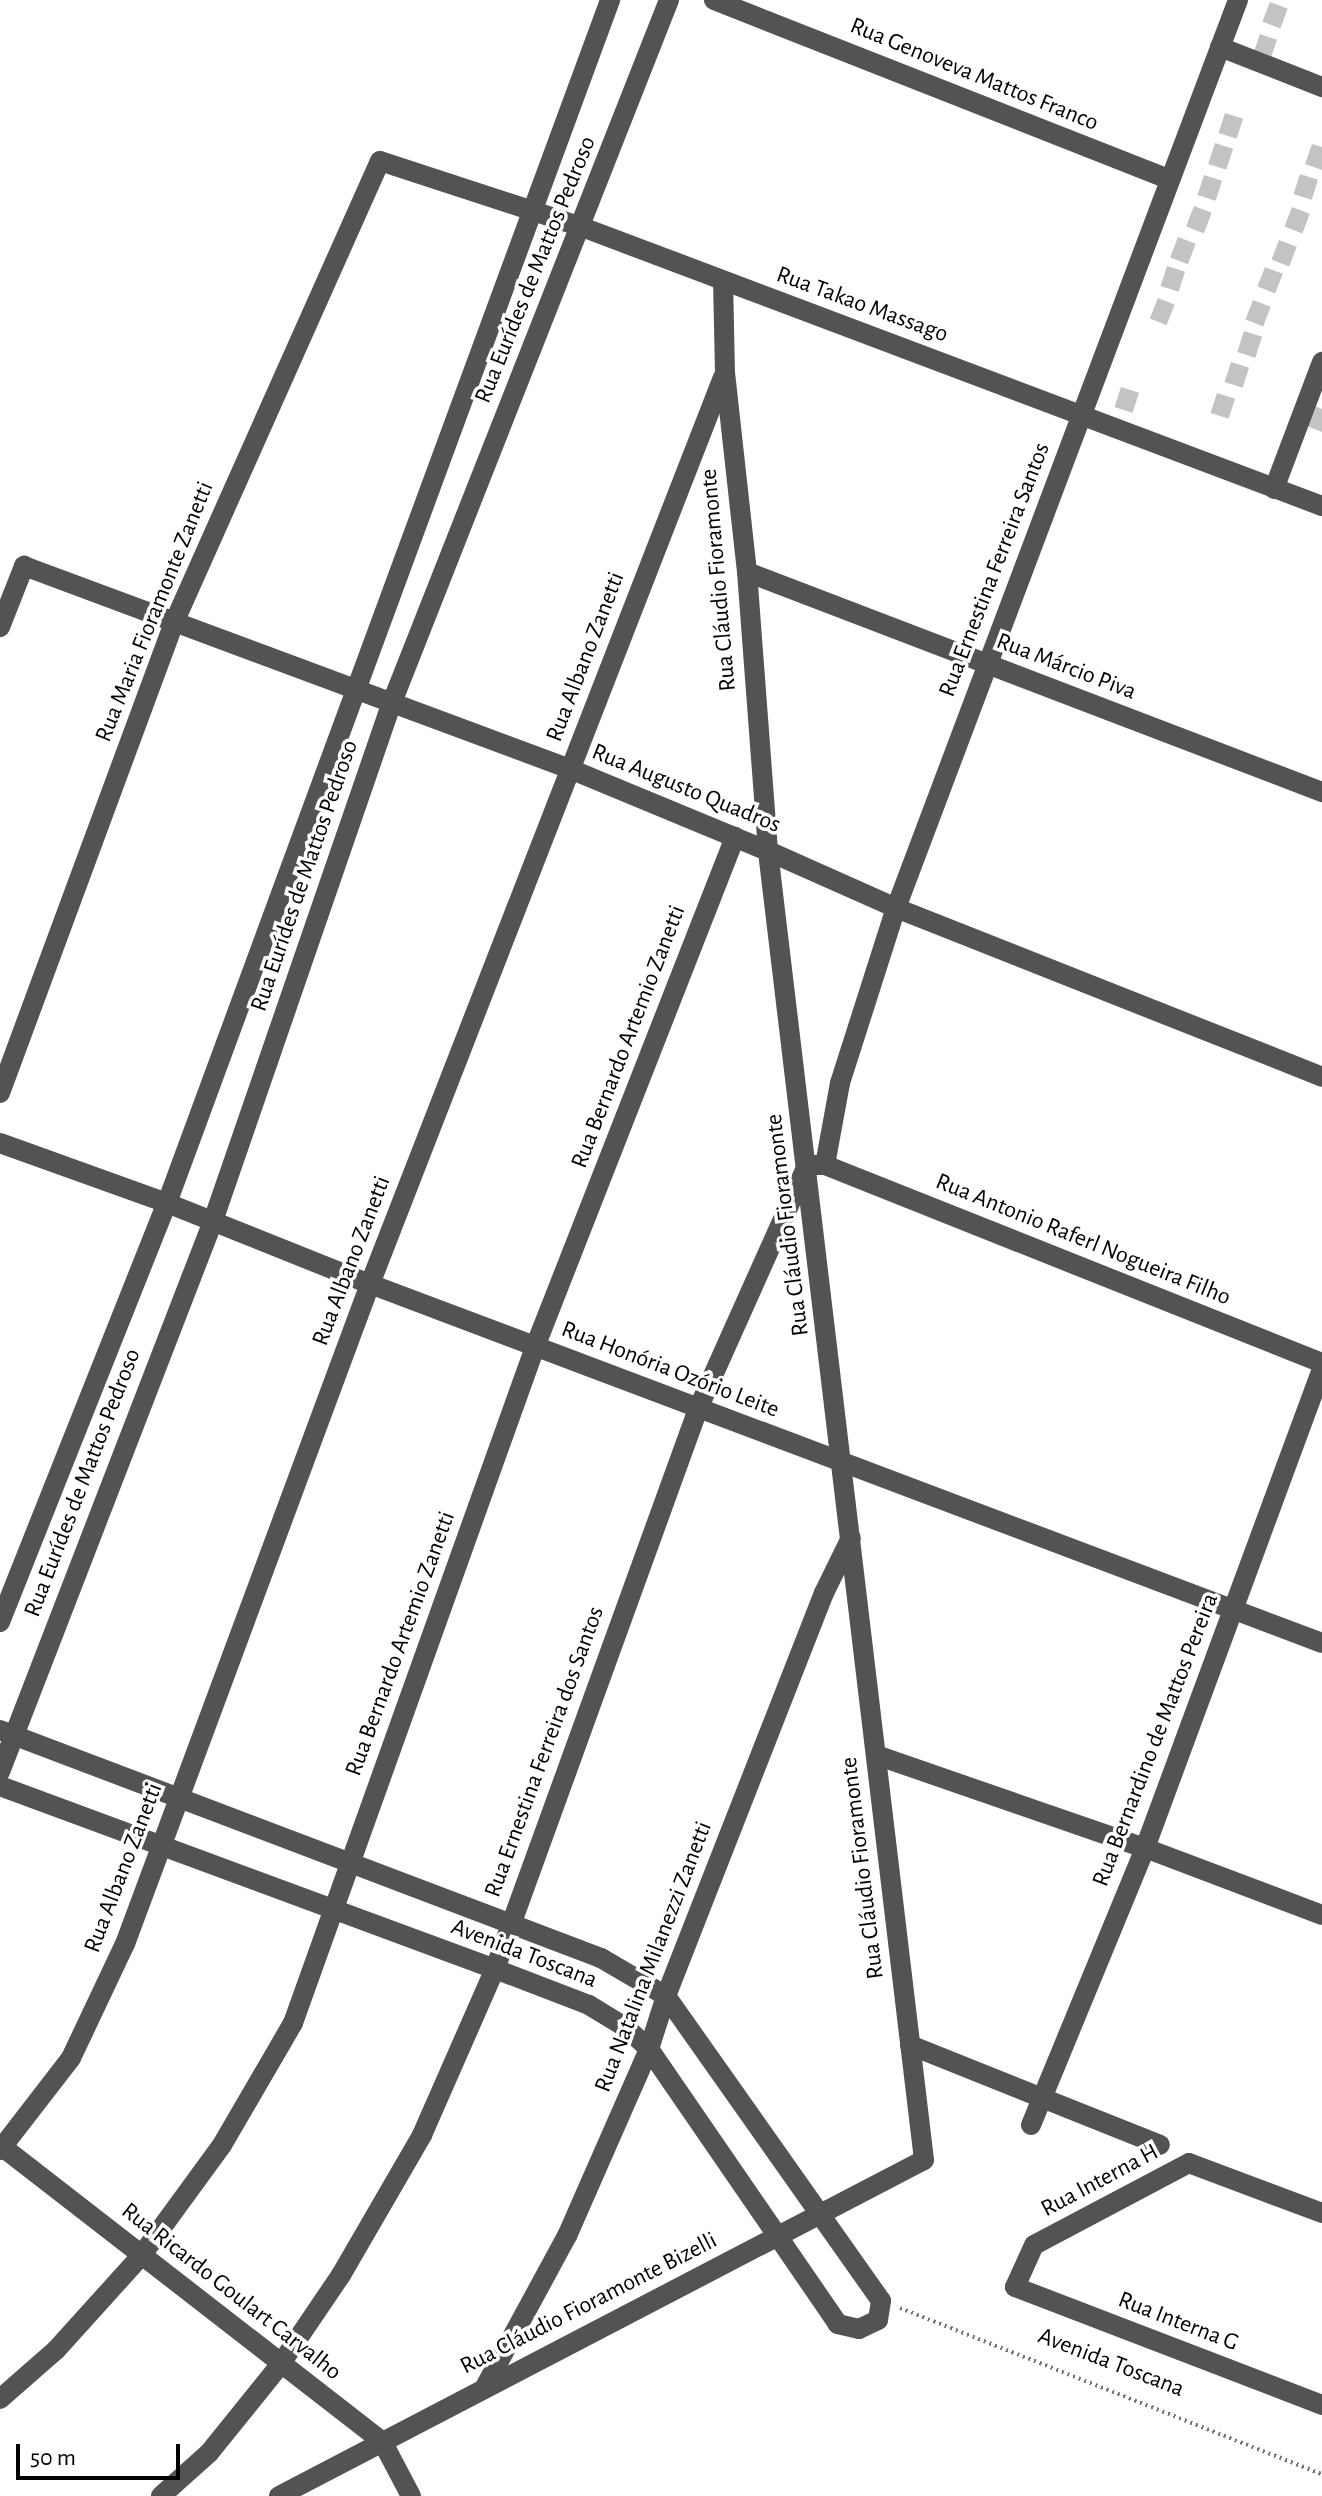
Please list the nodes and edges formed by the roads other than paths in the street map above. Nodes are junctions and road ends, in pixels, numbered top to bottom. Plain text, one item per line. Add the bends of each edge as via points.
1 (610, 0) edge
2 (669, 0) edge
3 (714, 0) edge
4 (1238, 0) edge
5 (1220, 47) junction
6 (1322, 87) edge
7 (380, 161) joint
8 (1170, 180) junction
9 (534, 211) junction
10 (582, 227) junction
11 (723, 282) junction
12 (1322, 362) edge
13 (725, 374) junction
14 (1081, 416) junction
15 (1274, 489) junction
16 (1322, 506) edge
17 (747, 572) junction
18 (173, 625) junction
19 (0, 627) edge
20 (987, 665) junction
21 (356, 690) junction
22 (391, 705) junction
23 (570, 769) junction
24 (1322, 792) edge
25 (735, 837) junction
26 (768, 851) junction
27 (896, 908) junction
28 (1322, 1077) edge
29 (0, 1093) edge
30 (0, 1143) edge
31 (816, 1165) junction
32 (167, 1203) junction
33 (213, 1221) junction
34 (370, 1284) junction
35 (535, 1347) junction
36 (1322, 1363) edge
37 (1322, 1369) edge
38 (698, 1409) junction
39 (842, 1464) junction
40 (851, 1538) junction
41 (1233, 1610) junction
42 (0, 1622) edge
43 (1322, 1643) edge
44 (6, 1733) edge
45 (876, 1755) junction
46 (0, 1772) edge
47 (0, 1786) edge
48 (179, 1799) junction
49 (162, 1846) junction
50 (1145, 1848) junction
51 (350, 1863) junction
52 (333, 1909) junction
53 (1322, 1915) edge
54 (511, 1923) junction
55 (495, 1969) junction
56 (666, 1996) junction
57 (910, 2045) junction
58 (649, 2049) junction
59 (1043, 2097) junction
60 (1031, 2125) dead end
61 (1160, 2145) dead end
62 (1, 2148) edge
63 (924, 2160) joint
64 (1322, 2213) edge
65 (820, 2214) junction
66 (778, 2235) junction
67 (141, 2256) junction
68 (1015, 2287) joint
69 (280, 2365) junction
70 (486, 2385) junction
71 (0, 2399) edge
72 (1322, 2405) edge
73 (382, 2441) junction
74 (161, 2496) edge
75 (279, 2496) edge
76 (411, 2496) edge

1 - 9 street, Rua Eurídes de Mattos Pedroso
2 - 10 street, Rua Eurídes de Mattos Pedroso
3 - 8 street, Rua Genoveva Mattos Franco
4 - 5 street, Rua Ernestina Ferreira Santos
5 - 6 street
5 - 8 street, Rua Ernestina Ferreira Santos
7 - 9 street, Rua Takao Massago
7 - 18 street, Rua Maria Fioramonte Zanetti
8 - 14 street, Rua Ernestina Ferreira Santos
9 - 10 street, Rua Takao Massago
9 - 21 street, Rua Eurídes de Mattos Pedroso
10 - 11 street, Rua Takao Massago
10 - 22 street, Rua Eurídes de Mattos Pedroso
11 - 13 street, Rua Cláudio Fioramonte
11 - 14 street, Rua Takao Massago
12 - 15 street
13 - 17 street, Rua Cláudio Fioramonte
13 - 23 street, Rua Albano Zanetti
14 - 15 street, Rua Takao Massago
14 - 20 street, Rua Ernestina Ferreira Santos
15 - 16 street, Rua Takao Massago
17 - 20 street, Rua Márcio Piva
17 - 26 street, Rua Cláudio Fioramonte
18 - 19 street, Rua Augusto Quadros via 24,566
18 - 21 street, Rua Augusto Quadros
18 - 29 street, Rua Maria Fioramonte Zanetti
20 - 24 street, Rua Márcio Piva
20 - 27 street, Rua Ernestina Ferreira Santos
21 - 22 street, Rua Augusto Quadros
21 - 32 street, Rua Eurídes de Mattos Pedroso
22 - 23 street, Rua Augusto Quadros
22 - 33 street, Rua Eurídes de Mattos Pedroso
23 - 25 street, Rua Augusto Quadros
23 - 34 street, Rua Albano Zanetti
25 - 26 street, Rua Augusto Quadros
25 - 35 street, Rua Bernardo Artemio Zanetti
26 - 27 street, Rua Augusto Quadros
26 - 31 street, Rua Cláudio Fioramonte
27 - 28 street, Rua Augusto Quadros
27 - 31 street, Rua Ernestina Ferreira Santos
30 - 32 street, Rua Honória Ozório Leite
31 - 36 street, Rua Antonio Raferl Nogueira Filho
31 - 38 street, Rua Ernestina Ferreira dos Santos
31 - 39 street, Rua Cláudio Fioramonte
32 - 33 street, Rua Honória Ozório Leite
32 - 42 street, Rua Eurídes de Mattos Pedroso
33 - 34 street, Rua Honória Ozório Leite
33 - 44 street, Rua Eurídes de Mattos Pedroso
34 - 35 street, Rua Honória Ozório Leite
34 - 48 street, Rua Albano Zanetti
35 - 38 street, Rua Honória Ozório Leite
35 - 51 street, Rua Bernardo Artemio Zanetti
37 - 41 street, Rua Bernardino de Mattos Pereira
38 - 39 street, Rua Honória Ozório Leite
38 - 54 street, Rua Ernestina Ferreira dos Santos
39 - 40 street, Rua Cláudio Fioramonte
39 - 41 street, Rua Honória Ozório Leite
40 - 45 street, Rua Cláudio Fioramonte
40 - 56 street, Rua Natalina Milanezzi Zanetti via 824,1593
41 - 43 street, Rua Honória Ozório Leite
41 - 50 street, Rua Bernardino de Mattos Pereira
44 - 46 street, Rua Eurídes de Mattos Pedroso
44 - 48 street, Avenida Toscana
45 - 50 street
45 - 57 street, Rua Cláudio Fioramonte
47 - 49 street, Avenida Toscana
48 - 49 street, Rua Albano Zanetti
48 - 51 street, Avenida Toscana
49 - 52 street, Avenida Toscana
49 - 62 street, Rua Albano Zanetti via 125,1944 71,2058
50 - 53 street
50 - 59 street, Rua Bernardino de Mattos Pereira
51 - 52 street, Rua Bernardo Artemio Zanetti
51 - 54 street, Avenida Toscana
52 - 55 street, Avenida Toscana
52 - 67 street, Rua Bernardo Artemio Zanetti via 293,2023 222,2145
54 - 55 street, Rua Ernestina Ferreira dos Santos
54 - 56 street, Avenida Toscana via 601,1958
55 - 58 street, Avenida Toscana via 589,2005
55 - 69 street, Rua Ernestina Ferreira dos Santos via 422,2135 341,2275
56 - 58 street, Rua Natalina Milanezzi Zanetti
56 - 65 street, Avenida Toscana
57 - 59 street
57 - 63 street, Rua Cláudio Fioramonte
58 - 66 street, Avenida Toscana
58 - 70 street, Rua Natalina Milanezzi Zanetti via 567,2236
59 - 60 street, Rua Bernardino de Mattos Pereira
59 - 61 street
62 - 67 street, Rua Ricardo Goulart Carvalho
63 - 65 street, Rua Cláudio Fioramonte Bizelli
64 - 68 street, Rua Interna H via 1189,2163 1034,2245
65 - 66 street, Rua Cláudio Fioramonte Bizelli
65 - 66 street, Avenida Toscana via 881,2301 878,2320 859,2329 838,2324
66 - 70 street, Rua Cláudio Fioramonte Bizelli
67 - 69 street, Rua Ricardo Goulart Carvalho
67 - 71 street, Rua Bernardo Artemio Zanetti via 56,2350
68 - 72 street, Rua Interna G
69 - 73 street, Rua Ricardo Goulart Carvalho
69 - 74 street, Rua Ernestina Ferreira dos Santos via 209,2453
70 - 73 street, Rua Cláudio Fioramonte Bizelli
73 - 75 street, Rua Cláudio Fioramonte Bizelli
73 - 76 street, Rua Ricardo Goulart Carvalho

